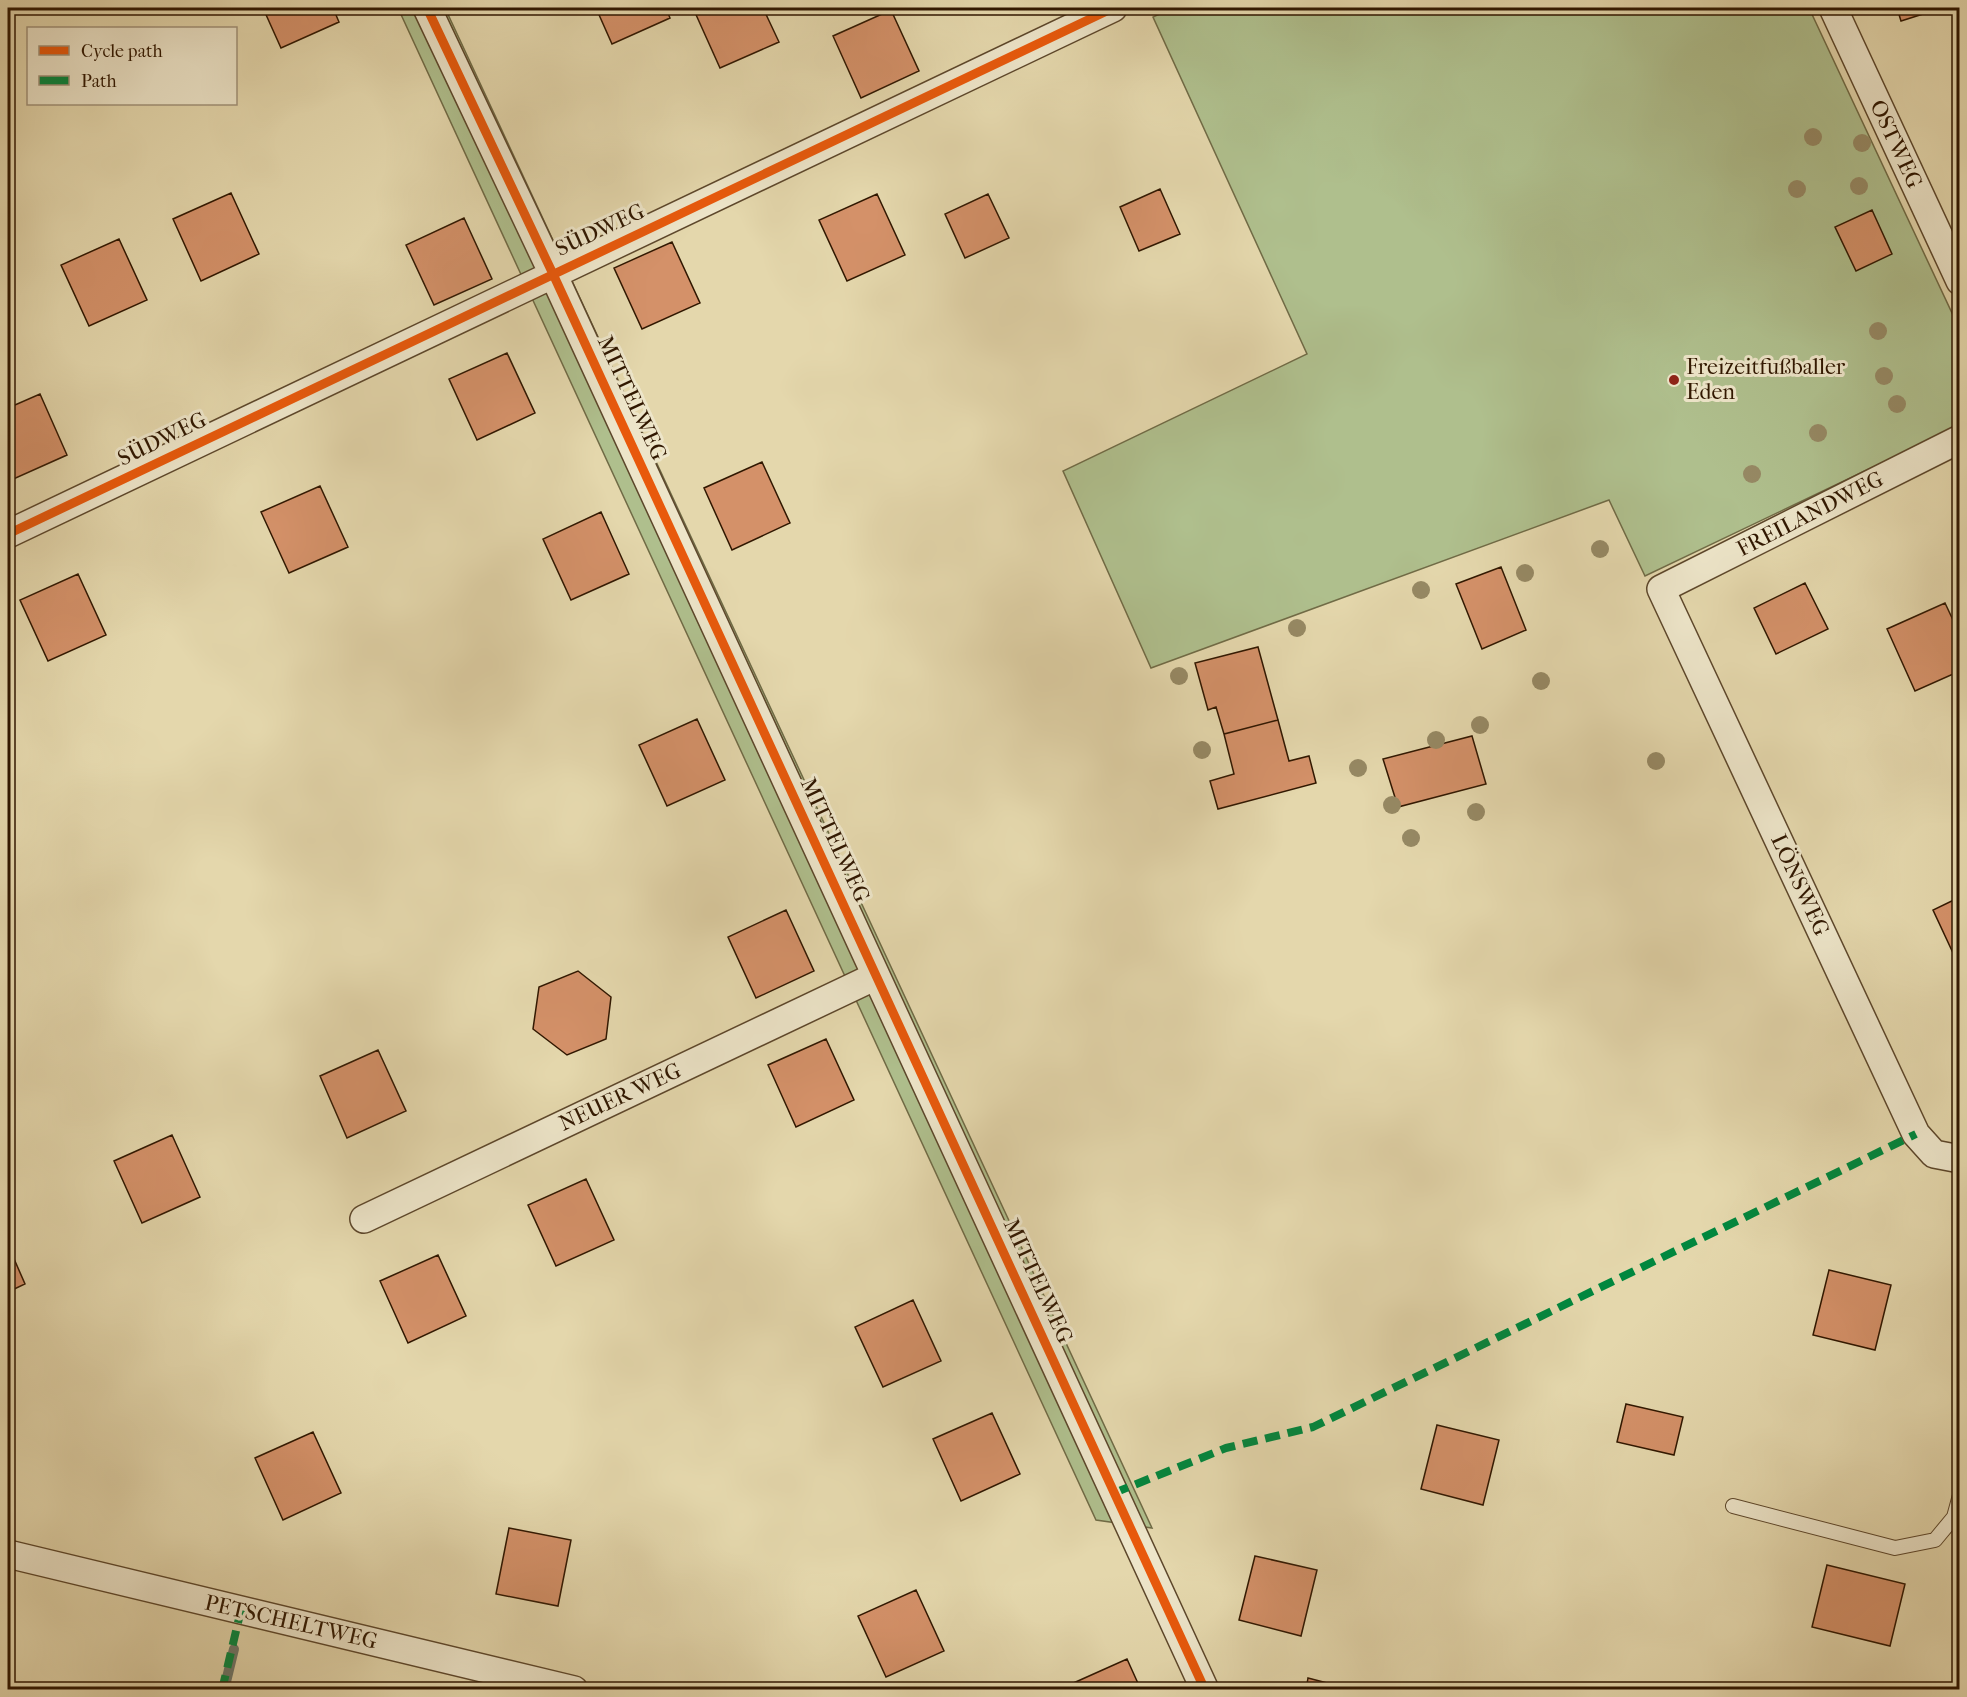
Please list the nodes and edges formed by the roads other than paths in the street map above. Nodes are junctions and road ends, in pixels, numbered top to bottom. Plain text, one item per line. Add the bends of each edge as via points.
1 (427, 8) edge
2 (1113, 8) edge
3 (1833, 8) edge
4 (553, 273) junction
5 (1959, 281) edge
6 (1959, 439) edge
7 (8, 534) edge
8 (1661, 589) joint
9 (876, 976) junction
10 (1959, 1159) edge
11 (364, 1219) dead end
12 (1959, 1495) edge
13 (1733, 1506) dead end
14 (8, 1554) edge
15 (574, 1689) edge
16 (1205, 1689) edge

1 - 4 street, MITTELWEG
2 - 4 street, SÜDWEG
3 - 5 street, OSTWEG
4 - 7 street, SÜDWEG
4 - 9 street, MITTELWEG
6 - 8 street, FREILANDWEG
8 - 10 street, LÖNSWEG via 1916,1134 1934,1154
9 - 11 street, NEUER WEG
9 - 16 street, MITTELWEG
12 - 13 lane via 1954,1517 1935,1540 1894,1548
14 - 15 street, PETSCHELTWEG

